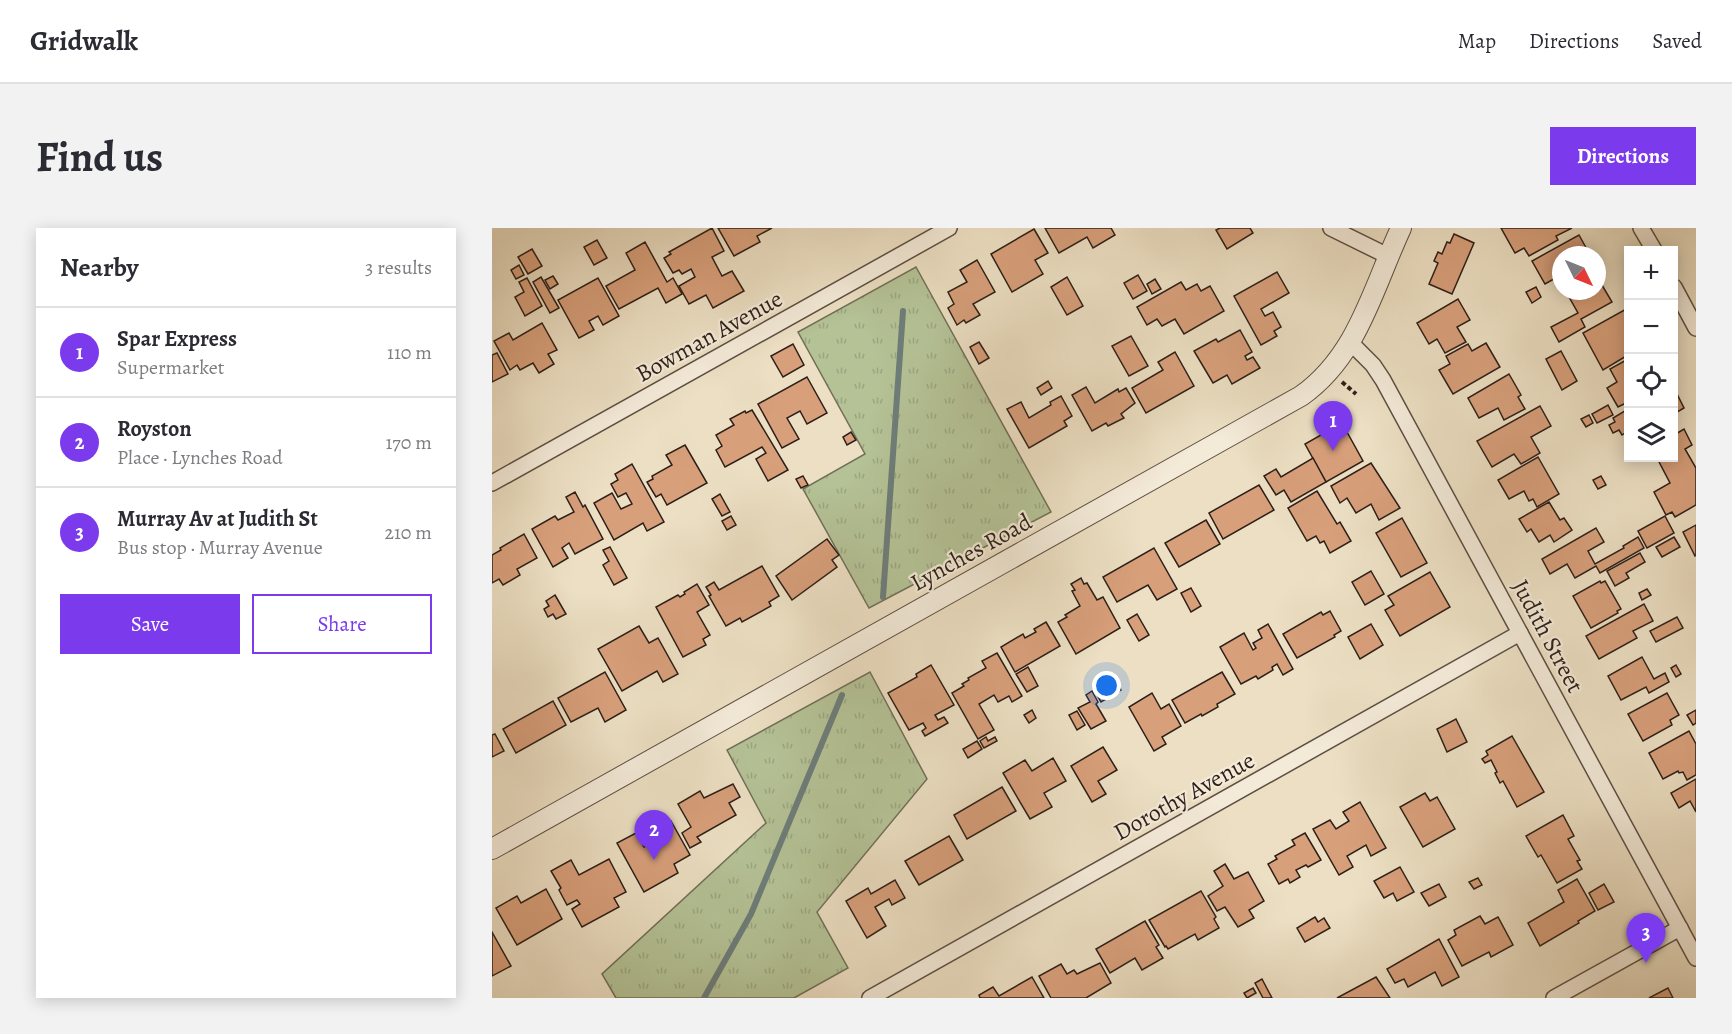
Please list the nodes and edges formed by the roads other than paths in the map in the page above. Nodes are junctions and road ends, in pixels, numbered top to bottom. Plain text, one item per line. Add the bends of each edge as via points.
1 (949, 228) edge
2 (1330, 228) edge
3 (1401, 228) edge
4 (1641, 228) edge
5 (1652, 246) edge
6 (1388, 256) junction
7 (1678, 294) edge
8 (1696, 328) edge
9 (1351, 343) junction
10 (492, 483) edge
11 (1520, 633) junction
12 (492, 849) edge
13 (1680, 928) junction
14 (1696, 958) edge
15 (870, 998) edge
16 (1554, 998) edge

1 - 10 street, Bowman Avenue
2 - 6 street
3 - 6 street, Lynches Road
4 - 5 street
6 - 9 street, Lynches Road
7 - 8 street
9 - 11 street, Judith Street via 1383,380
9 - 12 street, Lynches Road via 1317,385 1301,396
11 - 13 street, Judith Street
11 - 15 street, Dorothy Avenue
13 - 14 street, Judith Street
13 - 16 street

